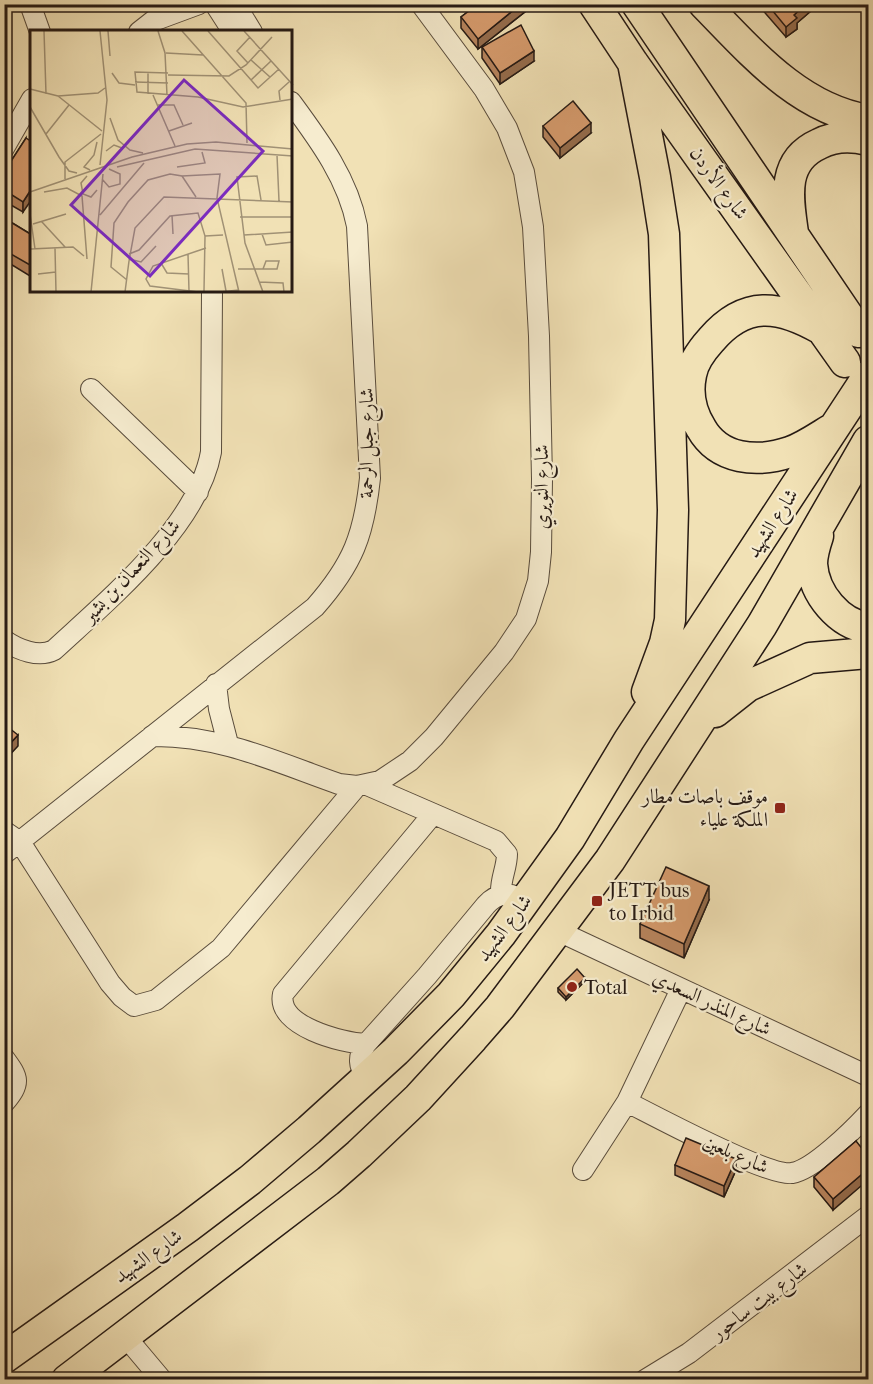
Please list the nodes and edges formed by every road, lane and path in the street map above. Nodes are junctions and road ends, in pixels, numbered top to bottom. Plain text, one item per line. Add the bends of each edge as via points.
1 (30, 4) edge
2 (199, 4) edge
3 (215, 4) edge
4 (235, 4) edge
5 (421, 4) edge
6 (594, 4) edge
7 (637, 4) edge
8 (704, 4) edge
9 (39, 30) edge
10 (142, 30) edge
11 (243, 30) edge
12 (633, 63) junction
13 (30, 102) edge
14 (292, 104) edge
15 (868, 120) edge
16 (868, 140) edge
17 (5, 144) edge
18 (793, 236) junction
19 (212, 292) edge
20 (824, 331) junction
21 (859, 332) dead end
22 (857, 369) edge
23 (91, 389) dead end
24 (835, 427) junction
25 (868, 441) edge
26 (198, 492) junction
27 (837, 495) junction
28 (868, 628) edge
29 (4, 640) edge
30 (868, 653) edge
31 (216, 684) junction
32 (152, 736) junction
33 (629, 740) junction
34 (228, 744) junction
35 (676, 758) junction
36 (362, 786) junction
37 (434, 814) junction
38 (10, 843) edge
39 (513, 898) junction
40 (556, 930) junction
41 (681, 989) junction
42 (366, 1044) junction
43 (4, 1058) edge
44 (868, 1076) edge
45 (366, 1078) junction
46 (627, 1102) junction
47 (4, 1103) edge
48 (868, 1114) edge
49 (583, 1170) dead end
50 (868, 1216) edge
51 (125, 1336) junction
52 (4, 1358) edge
53 (67, 1380) edge
54 (162, 1380) edge
55 (645, 1380) edge

1 - 9 street
2 - 10 street via 153,21
3 - 11 street
4 - 11 street
5 - 36 street, شارع النويري via 484,89 507,128 524,172 533,227 539,336 541,552 538,581 526,619 504,652 418,753 394,773
6 - 12 highway, شارع الأردن
7 - 18 highway, شارع الأردن
8 - 15 highway via 790,86 828,108
12 - 20 highway, شارع الأردن
12 - 33 highway via 664,234 673,527 668,632
13 - 17 street
14 - 31 street, شارع جبل الرحمة via 342,179 354,208 370,478 368,500 359,541 333,586 315,606
16 - 18 highway via 827,140 808,149 797,160 789,192
18 - 21 highway, شارع الأردن
19 - 26 street, شارع النعمان بن بشير via 211,452
20 - 22 highway, شارع الأردن
20 - 24 highway via 784,312 761,311 738,317 718,331 697,359 690,377 690,400 695,418 710,440 744,458 790,452
22 - 24 highway, شارع الشهيد
23 - 26 street
24 - 33 highway, شارع الشهيد
25 - 27 highway, شارع الشهيد
26 - 29 street, شارع النعمان بن بشير via 161,545 54,650 25,651
27 - 28 highway via 820,526 814,548 815,580 834,611 849,622
27 - 35 highway, شارع الشهيد via 762,625
30 - 35 highway via 810,658 748,686 721,706
31 - 32 street, شارع جبل الرحمة
31 - 34 street
32 - 34 street
32 - 38 street, شارع جبل الرحمة
33 - 39 highway, شارع الشهيد via 594,800
34 - 36 street via 339,784
35 - 40 highway, شارع الشهيد via 610,860
36 - 37 street
36 - 38 street via 221,948 156,1000 134,1006 110,983
37 - 39 street via 503,846 507,862 501,877
37 - 42 street via 283,994 285,1012 313,1030 338,1041
39 - 42 street via 492,898
39 - 45 highway, شارع الشهيد via 477,965 417,1031
40 - 41 street, شارع المنذر السعدي
40 - 51 highway, شارع الشهيد via 500,1007 389,1126 328,1180
41 - 44 street, شارع المنذر السعدي
41 - 46 street
42 - 45 street via 359,1059
43 - 47 street via 16,1074 16,1085
45 - 52 highway, شارع الشهيد via 220,1204
46 - 48 street, شارع بلعين via 759,1166 785,1173 802,1170 815,1161
46 - 49 street
50 - 55 street, شارع بيت ساحور via 689,1353
51 - 53 highway, شارع الشهيد
51 - 54 street

